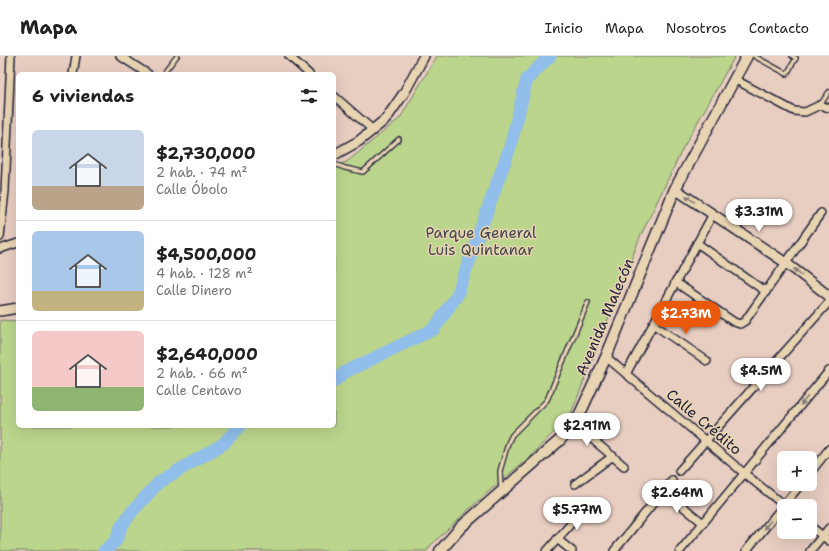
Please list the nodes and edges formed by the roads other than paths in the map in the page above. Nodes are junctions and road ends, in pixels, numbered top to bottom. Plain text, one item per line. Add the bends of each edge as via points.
1 (11, 56) edge
2 (76, 56) edge
3 (120, 56) edge
4 (177, 56) edge
5 (289, 56) edge
6 (424, 56) edge
7 (747, 56) edge
8 (754, 56) edge
9 (792, 56) edge
10 (73, 72) edge
11 (145, 72) edge
12 (165, 72) edge
13 (308, 72) edge
14 (734, 79) junction
15 (829, 92) edge
16 (336, 98) edge
17 (820, 106) junction
18 (829, 108) edge
19 (373, 130) junction
20 (399, 139) dead end
21 (336, 154) edge
22 (336, 165) edge
23 (675, 189) junction
24 (821, 213) dead end
25 (713, 214) junction
26 (0, 237) edge
27 (697, 243) junction
28 (16, 244) edge
29 (0, 249) edge
30 (786, 264) junction
31 (675, 282) junction
32 (766, 292) junction
33 (829, 296) edge
34 (588, 302) dead end
35 (829, 302) edge
36 (16, 308) edge
37 (0, 311) edge
38 (653, 324) junction
39 (606, 357) junction
40 (707, 361) dead end
41 (829, 371) edge
42 (626, 374) junction
43 (573, 423) junction
44 (706, 440) junction
45 (829, 449) edge
46 (613, 456) junction
47 (817, 464) edge
48 (624, 466) dead end
49 (679, 471) dead end
50 (745, 474) junction
51 (672, 480) dead end
52 (575, 484) dead end
53 (664, 491) junction
54 (796, 491) edge
55 (501, 493) junction
56 (789, 499) edge
57 (777, 500) edge
58 (582, 511) dead end
59 (777, 514) edge
60 (703, 523) junction
61 (829, 528) edge
62 (817, 532) edge
63 (822, 536) junction
64 (557, 539) junction
65 (829, 541) edge
66 (440, 551) edge
67 (547, 551) edge
68 (572, 551) edge
69 (614, 551) edge
70 (680, 551) edge
71 (746, 551) edge
72 (810, 551) edge

1 - 26 street via 5,191
2 - 10 street
3 - 11 street
4 - 12 lane
5 - 13 street
6 - 19 street via 404,93 386,119
7 - 14 main road, Avenida Malecón
8 - 9 lane via 787,74 796,58
14 - 17 street via 794,111 805,112
14 - 23 main road, Avenida Malecón
15 - 17 lane
16 - 19 street
17 - 18 street
19 - 21 street
20 - 22 lane via 363,172
25 -> 23 street
23 - 39 main road, Avenida Malecón
24 - 30 street
25 - 27 street
25 - 30 street
27 - 31 street
27 - 32 street
28 - 29 street
30 - 32 street
33 -> 30 street
31 - 32 street via 740,324
31 - 38 street
34 - 55 lane via 547,400 508,442 500,471
35 - 44 street
36 - 37 street
38 - 40 street
38 - 42 street
39 - 42 street, Calle Crédito
39 - 43 main road, Avenida Malecón via 578,418
41 -> 50 street
42 - 44 street, Calle Crédito
43 - 46 street
43 - 55 main road, Avenida Malecón via 560,440
44 - 49 street
44 - 50 street, Calle Crédito
45 - 47 street
46 - 48 street
46 - 52 street
50 - 57 street, Calle Crédito
50 - 60 street
51 - 53 street
53 - 60 street
53 - 69 street
54 - 56 street
55 - 66 main road, Avenida Malecón via 461,527
58 - 64 street
59 -> 71 street
60 - 70 street
61 - 63 street
62 - 63 street
63 - 65 street
63 - 72 street
64 - 67 street
64 - 68 street

